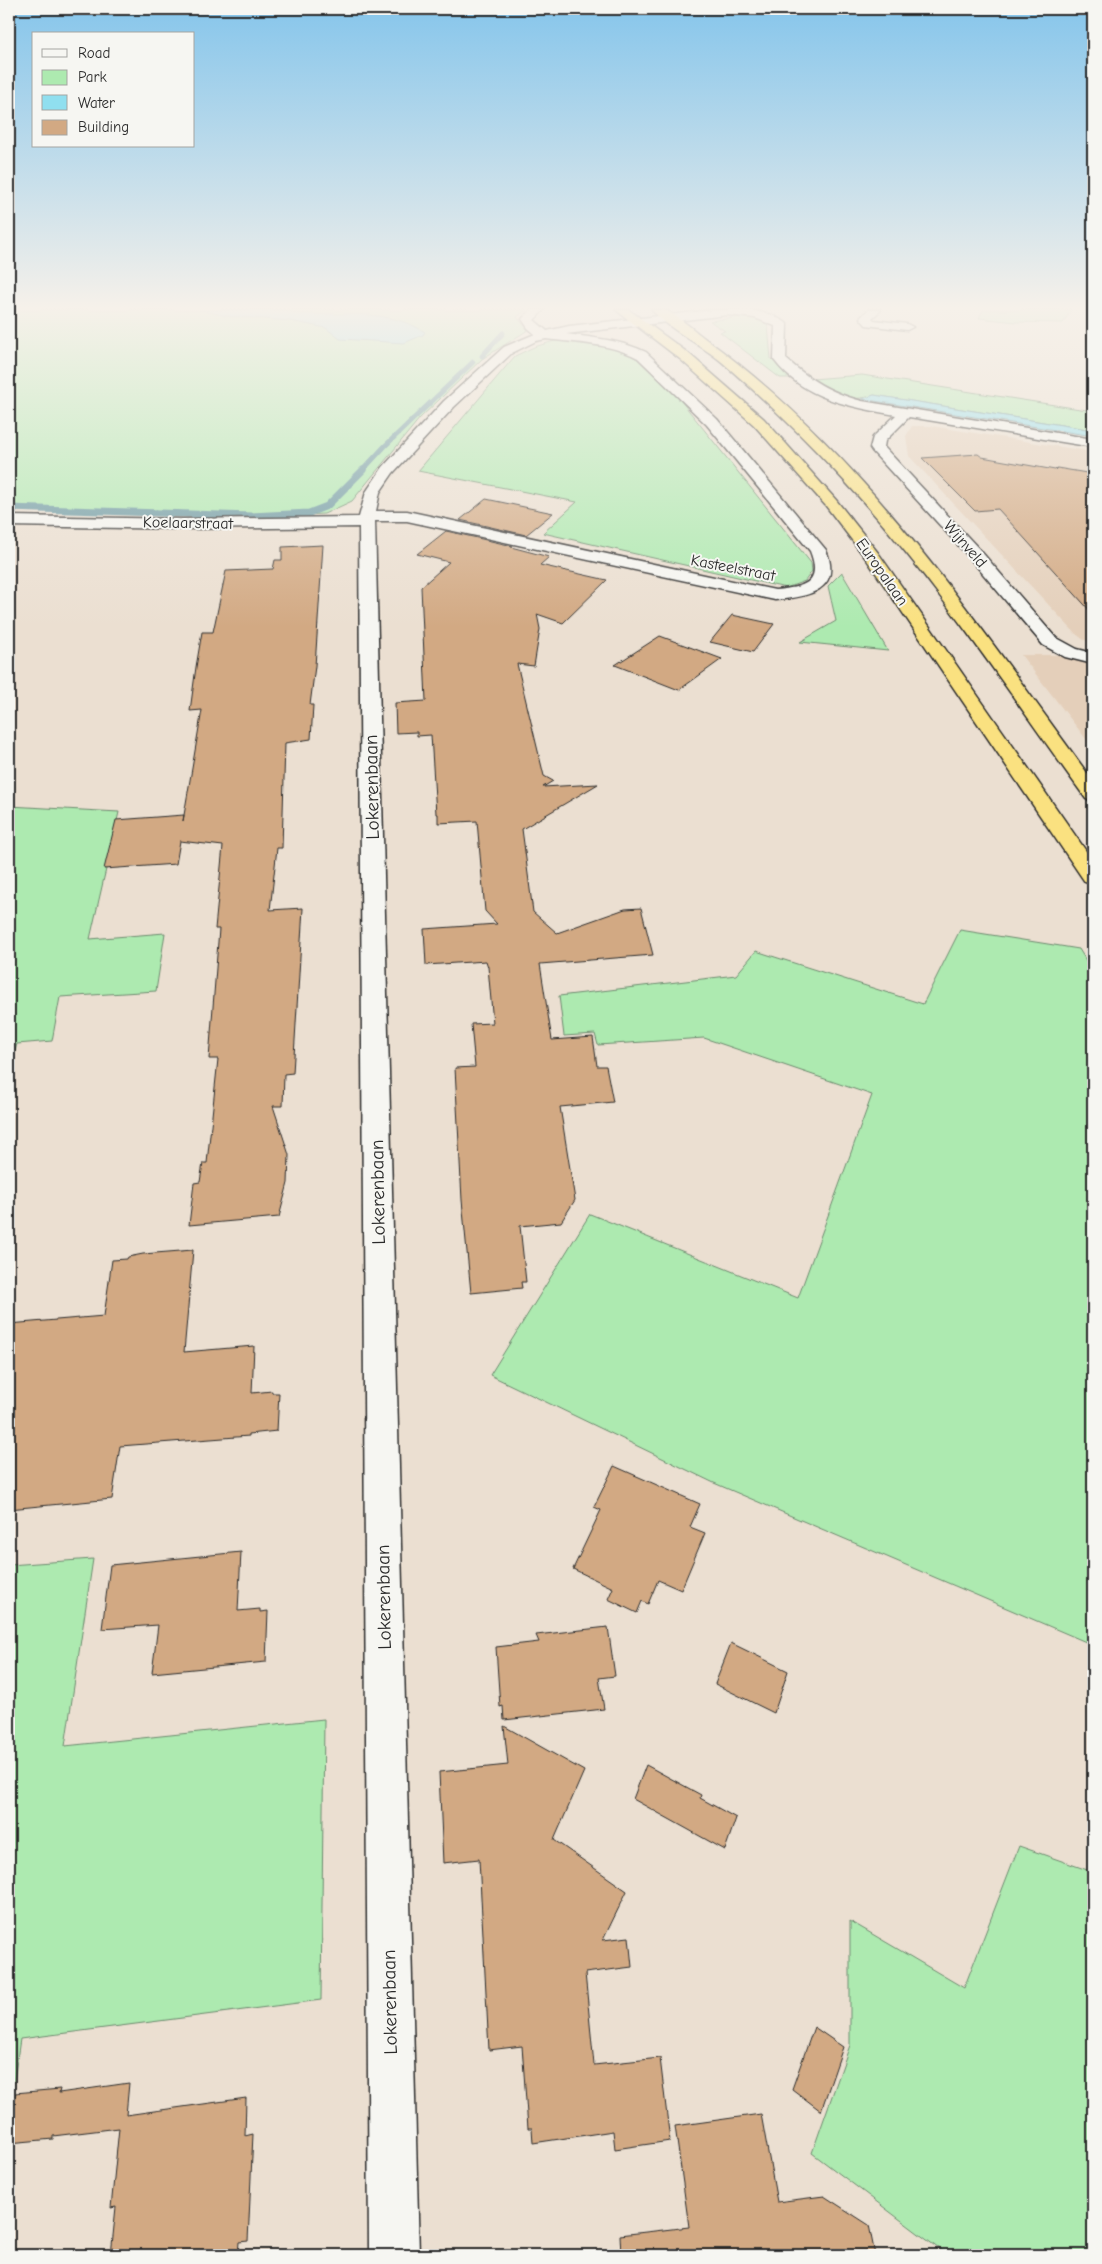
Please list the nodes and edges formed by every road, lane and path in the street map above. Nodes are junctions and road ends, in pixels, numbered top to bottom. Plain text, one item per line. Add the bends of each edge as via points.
1 (438, 416) edge
2 (705, 416) edge
3 (752, 416) edge
4 (791, 416) edge
5 (902, 416) edge
6 (922, 416) edge
7 (1093, 443) edge
8 (367, 519) junction
9 (9, 522) edge
10 (1093, 659) edge
11 (1093, 795) edge
12 (1093, 877) edge
13 (394, 2255) edge

1 - 8 street, Lokerenbaan via 388,470 373,492
2 - 8 street, Kasteelstraat via 818,550 825,563 824,575 818,583 802,591 775,596 407,516
3 - 12 highway, Europalaan via 831,503 873,557
4 - 11 highway, Europalaan via 915,554
5 - 10 street, Wijnveld via 878,440 877,448 974,553 1048,641 1071,653
6 - 7 street
8 - 9 street, Koelaarstraat via 183,524
8 - 13 street, Lokerenbaan

